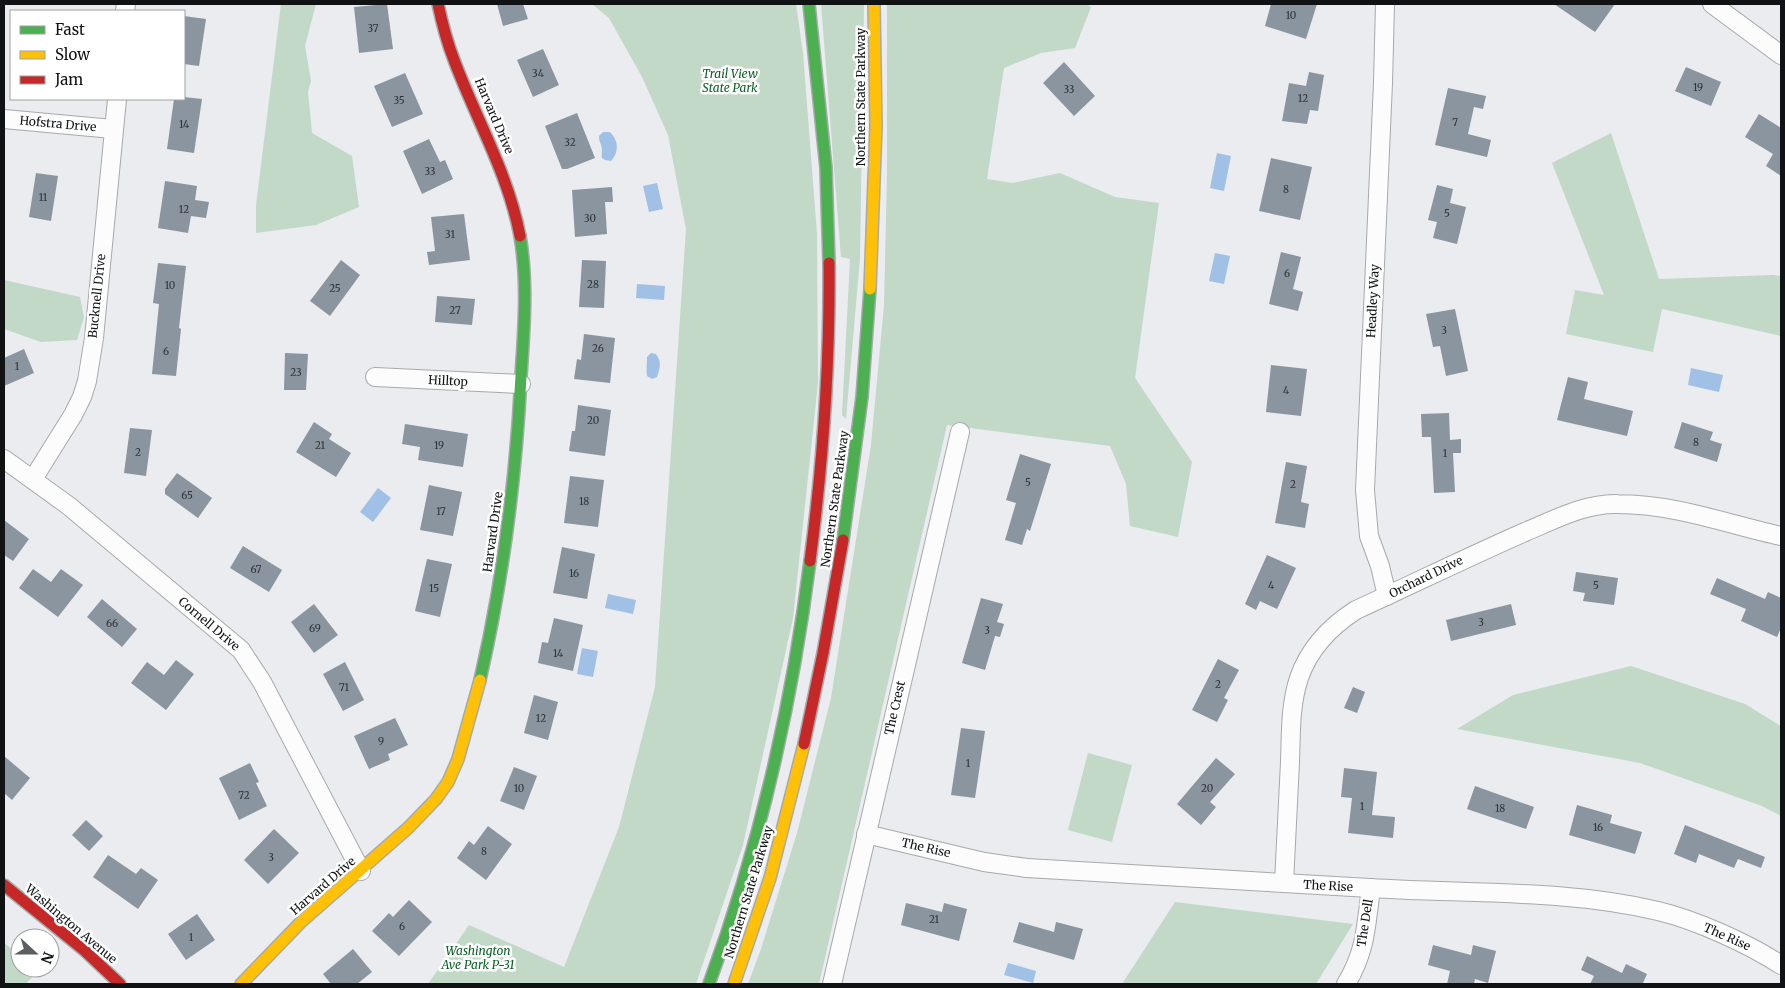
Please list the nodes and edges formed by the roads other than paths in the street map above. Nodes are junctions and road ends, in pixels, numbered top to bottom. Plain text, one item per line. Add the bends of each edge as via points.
1 (438, 4) edge
2 (809, 4) edge
3 (874, 4) edge
4 (1386, 4) edge
5 (1712, 4) edge
6 (1781, 55) edge
7 (116, 100) edge
8 (4, 120) edge
9 (113, 129) junction
10 (375, 377) dead end
11 (521, 384) junction
12 (960, 432) dead end
13 (4, 459) edge
14 (33, 479) junction
15 (1781, 536) edge
16 (1387, 596) junction
17 (866, 834) junction
18 (361, 871) junction
19 (1284, 884) junction
20 (4, 885) edge
21 (1371, 888) junction
22 (1781, 965) edge
23 (120, 984) edge
24 (241, 984) edge
25 (708, 984) edge
26 (734, 984) edge
27 (832, 984) edge
28 (1346, 984) edge

1 - 11 main road, Harvard Drive via 448,46 504,175 517,219 524,286 525,341
2 - 25 main road, Northern State Parkway via 828,221 829,337 817,517 805,609 778,751 755,843
3 - 26 main road, Northern State Parkway via 875,181 866,351 840,563 799,769 773,866
4 - 16 street, Headley Way via 1364,490 1369,536
5 - 6 street
7 - 9 street, Bucknell Drive
8 - 9 street, Hofstra Drive
9 - 14 street, Bucknell Drive via 94,338 87,381 73,416
10 - 11 street, Hilltop
11 - 18 main road, Harvard Drive via 516,470 504,557 486,653 463,747 448,781 428,812
12 - 17 street, The Crest
13 - 14 street, Cornell Drive
14 - 18 street, Cornell Drive via 241,650 262,682
15 - 16 street, Orchard Drive via 1642,505 1616,504 1576,510
16 - 19 street, Orchard Drive via 1341,619 1327,632 1299,679 1292,713
17 - 19 street, The Rise via 984,862 1027,868
17 - 27 street, The Crest
18 - 24 main road, Harvard Drive via 300,923 260,968
19 - 21 street, The Rise
20 - 23 main road, Washington Avenue
21 - 22 street, The Rise via 1559,897 1624,904 1660,911 1714,930
21 - 28 street, The Dell via 1364,945

